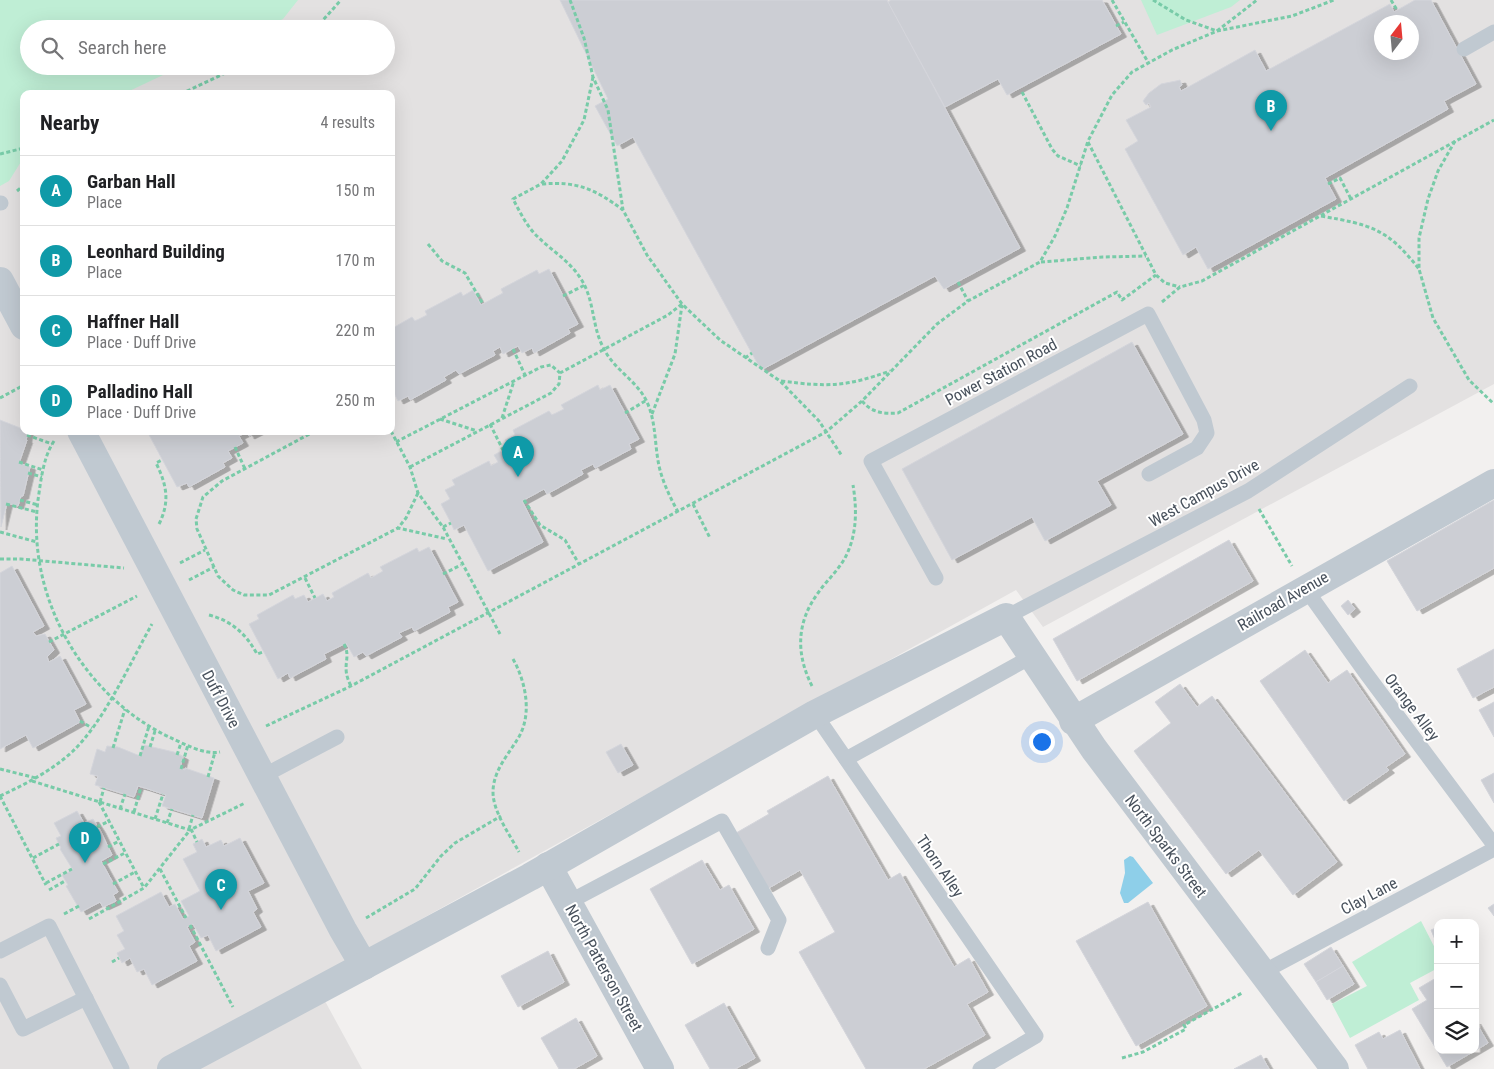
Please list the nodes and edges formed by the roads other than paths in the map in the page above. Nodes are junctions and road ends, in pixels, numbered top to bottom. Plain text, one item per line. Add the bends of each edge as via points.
1 (1494, 32) edge
2 (1464, 48) dead end
3 (0, 281) edge
4 (20, 318) edge
5 (1410, 386) dead end
6 (82, 435) edge
7 (1149, 474) dead end
8 (1494, 483) edge
9 (936, 578) dead end
10 (1305, 588) junction
11 (1006, 617) junction
12 (1032, 657) junction
13 (814, 702) junction
14 (1073, 721) junction
15 (338, 737) dead end
16 (846, 759) junction
17 (263, 776) junction
18 (1494, 844) edge
19 (1494, 849) edge
20 (548, 866) junction
21 (567, 903) junction
22 (768, 948) dead end
23 (0, 951) edge
24 (364, 966) junction
25 (1261, 973) junction
26 (0, 985) edge
27 (86, 998) junction
28 (122, 1069) edge
29 (171, 1069) edge
30 (660, 1069) edge
31 (980, 1069) edge
32 (1335, 1069) edge

1 - 2 lane
3 - 4 street
5 - 11 lane, West Campus Drive via 1248,491
6 - 17 street, Duff Drive
7 - 9 lane, Power Station Road via 1197,448 1207,433 1204,420 1148,314 871,461
8 - 10 street, Railroad Avenue
10 - 14 street, Railroad Avenue
10 - 18 lane, Orange Alley
11 - 12 street, North Sparks Street
11 - 13 street
12 - 14 street, North Sparks Street
12 - 16 lane
13 - 16 lane, Thorn Alley
13 - 20 street
14 - 25 street, North Sparks Street
15 - 17 lane
16 - 31 lane, Thorn Alley via 1036,1036
17 - 24 street, Duff Drive
19 - 25 lane, Clay Lane
20 - 21 street, North Patterson Street
20 - 24 street
21 - 22 lane via 722,821 779,920
21 - 30 street, North Patterson Street
23 - 27 lane via 49,926
24 - 29 street
25 - 32 street, North Sparks Street
26 - 27 lane via 23,1029
27 - 28 lane

